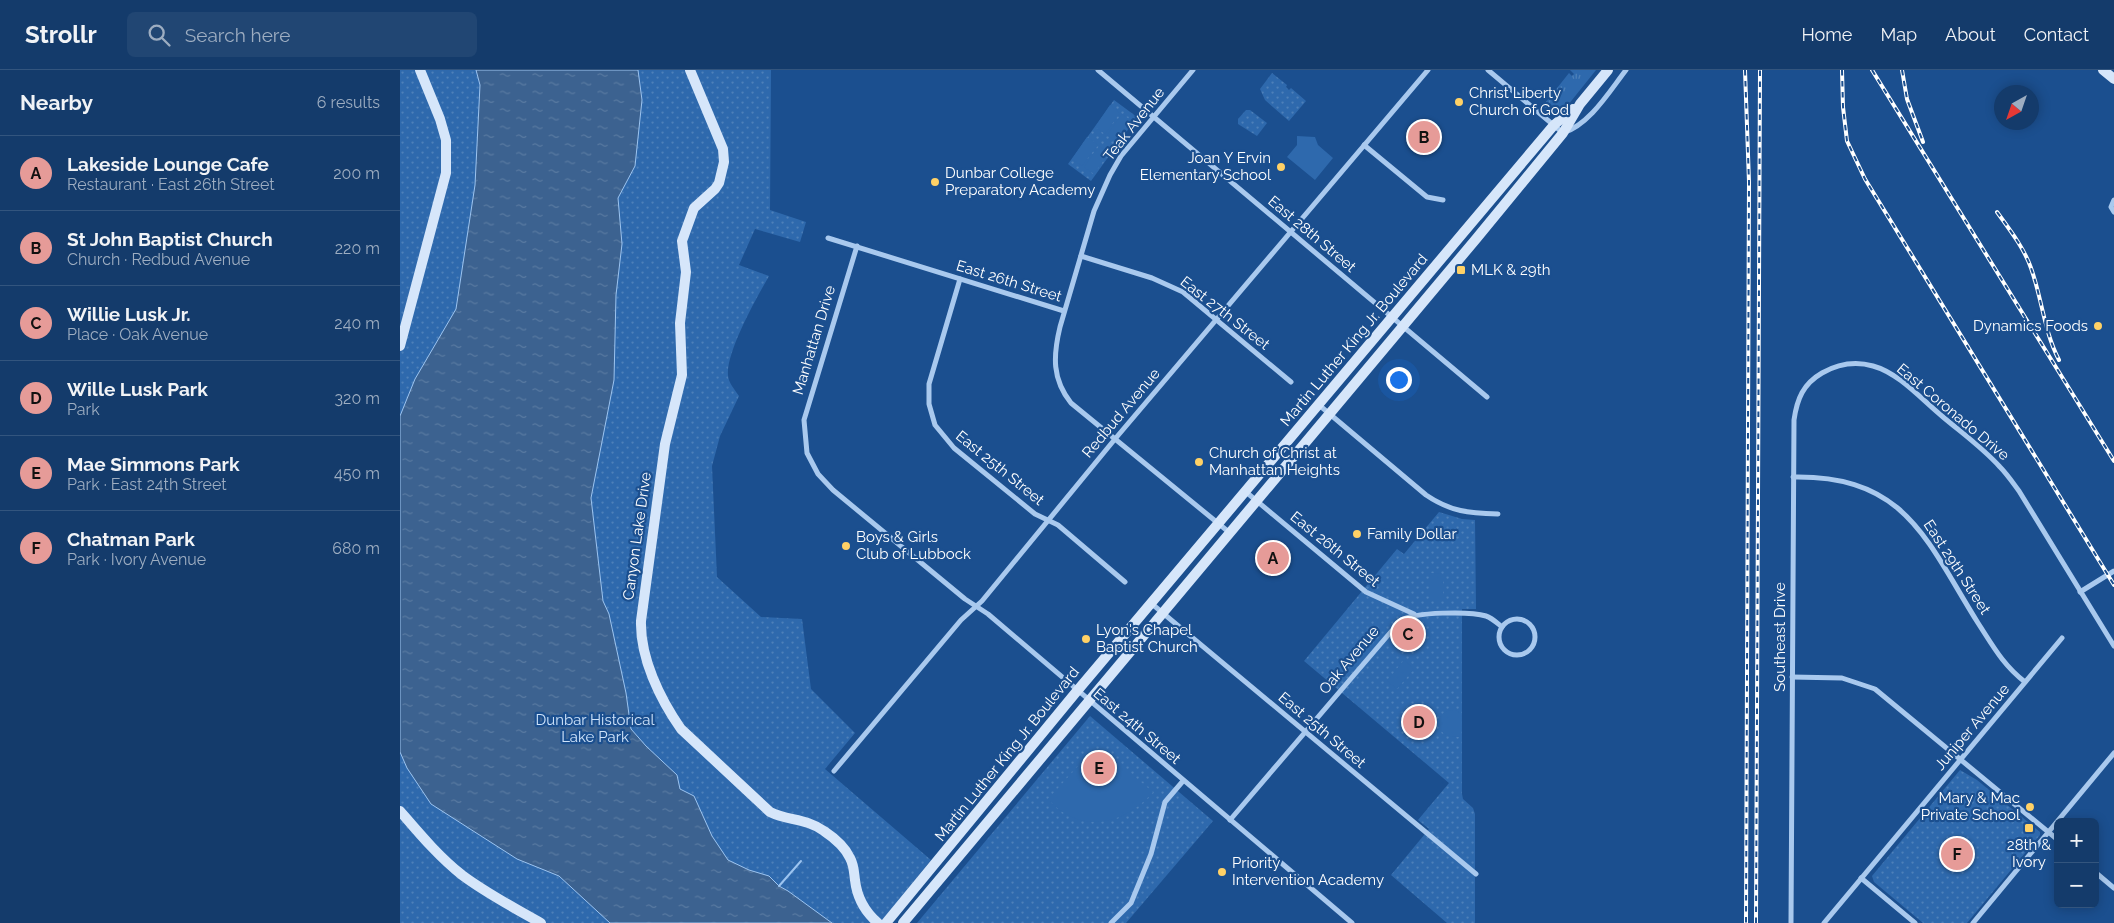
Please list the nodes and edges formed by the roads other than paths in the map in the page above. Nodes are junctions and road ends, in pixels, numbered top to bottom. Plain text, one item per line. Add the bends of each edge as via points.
1 (420, 70) edge
2 (690, 70) edge
3 (1098, 70) edge
4 (1193, 70) edge
5 (1428, 70) edge
6 (1488, 70) edge
7 (1608, 70) edge
8 (1626, 70) edge
9 (2104, 70) edge
10 (2114, 79) edge
11 (1580, 104) junction
12 (1154, 116) junction
13 (1554, 126) junction
14 (1562, 133) junction
15 (1364, 145) junction
16 (1443, 200) dead end
17 (2114, 200) edge
18 (2113, 210) edge
19 (1290, 232) junction
20 (828, 238) dead end
21 (857, 246) junction
22 (1081, 256) junction
23 (960, 279) junction
24 (1064, 311) junction
25 (1391, 318) junction
26 (1216, 319) junction
27 (1402, 327) junction
28 (400, 346) edge
29 (1832, 368) joint
30 (1291, 382) dead end
31 (1487, 397) dead end
32 (1319, 405) junction
33 (1329, 414) junction
34 (1115, 439) junction
35 (805, 442) joint
36 (1793, 477) junction
37 (1246, 492) junction
38 (1256, 500) junction
39 (1498, 514) dead end
40 (1048, 521) junction
41 (1218, 524) junction
42 (1230, 533) junction
43 (2114, 571) edge
44 (1125, 582) dead end
45 (2080, 592) junction
46 (1152, 604) junction
47 (976, 606) junction
48 (1162, 612) junction
49 (1415, 614) junction
50 (1502, 627) junction
51 (2062, 638) dead end
52 (2114, 646) edge
53 (1792, 676) junction
54 (2025, 682) junction
55 (1078, 691) junction
56 (1088, 700) junction
57 (1305, 732) junction
58 (2114, 753) edge
59 (1961, 759) junction
60 (834, 771) dead end
61 (1183, 781) junction
62 (400, 811) edge
63 (1230, 820) junction
64 (2048, 832) junction
65 (2054, 837) edge
66 (1476, 874) dead end
67 (2099, 875) edge
68 (1861, 878) junction
69 (2114, 888) edge
70 (541, 923) edge
71 (878, 923) edge
72 (886, 923) edge
73 (903, 923) edge
74 (1111, 923) edge
75 (1352, 923) edge
76 (1791, 923) edge
77 (1824, 923) edge
78 (1915, 923) edge
79 (1973, 923) edge

1 - 28 main road via 446,140 446,173
2 - 71 main road, Canyon Lake Drive via 723,149 724,162 719,182 694,208 682,241 686,272 680,316 682,375 665,444 641,636 662,697 681,729 770,812 810,822 846,850 859,897
3 - 12 street, East 28th Street
4 - 12 street, Teak Avenue
5 - 15 street, Redbud Avenue
6 - 13 street
7 - 11 main road, Martin Luther King Jr. Boulevard
8 - 14 street via 1588,117 1573,130
9 - 10 main road
11 - 13 main road, Martin Luther King Jr. Boulevard
11 - 14 main road, Martin Luther King Jr. Boulevard
12 - 19 street, East 28th Street
12 - 22 street, Teak Avenue via 1121,156 1110,175 1094,211
13 - 14 street
13 - 25 main road, Martin Luther King Jr. Boulevard
14 - 27 main road, Martin Luther King Jr. Boulevard
15 - 16 street via 1427,197
15 - 19 street, Redbud Avenue
17 - 18 street
19 - 25 street, East 28th Street
19 - 26 street, Redbud Avenue
20 - 21 street, East 26th Street
21 - 23 street, East 26th Street
21 - 35 street, Manhattan Drive via 806,407
22 - 24 street, Teak Avenue
22 - 26 street, East 27th Street via 1183,292
23 - 24 street, East 26th Street
23 - 40 street, East 25th Street via 931,374 928,394 931,416 940,434 954,448
24 - 34 street, East 26th Street via 1055,346 1056,378 1071,403
25 - 27 street, East 28th Street
25 - 32 main road, Martin Luther King Jr. Boulevard
26 - 30 street, East 27th Street
26 - 34 street, Redbud Avenue
27 - 31 street, East 28th Street
27 - 33 main road, Martin Luther King Jr. Boulevard
29 - 36 street, Southeast Drive via 1808,382 1798,402 1794,420
29 - 45 street, East Coronado Drive via 1861,364 1882,370 1899,380 1984,451 2019,491
32 - 33 street
32 - 37 main road, Martin Luther King Jr. Boulevard
33 - 38 main road, Martin Luther King Jr. Boulevard
33 - 39 street via 1442,505 1469,513
34 - 40 street, Redbud Avenue
34 - 41 street, East 26th Street
35 - 47 street, East 24th Street via 813,464 833,490
36 - 53 street, Southeast Drive
36 - 54 street, East 29th Street via 1816,476 1848,482 1898,507 1925,537 2003,663
37 - 38 street, East 26th Street
37 - 41 main road, Martin Luther King Jr. Boulevard
38 - 42 main road, Martin Luther King Jr. Boulevard
38 - 49 street, East 26th Street via 1366,592
40 - 44 street, East 25th Street via 1058,525
40 - 47 street, Redbud Avenue
41 - 42 street, East 26th Street
41 - 46 main road, Martin Luther King Jr. Boulevard
42 - 48 main road, Martin Luther King Jr. Boulevard
43 - 45 street
45 - 52 street, East Coronado Drive
46 - 48 street, East 25th Street
46 - 55 main road, Martin Luther King Jr. Boulevard
47 - 55 street, East 24th Street
47 - 60 street, Redbud Avenue
48 - 56 main road, Martin Luther King Jr. Boulevard
48 - 57 street, East 25th Street
49 - 50 street via 1477,615
49 - 57 street, Oak Avenue via 1396,624
50 - 50 street via 1499,641 1505,651 1518,655 1530,650 1534,637 1528,624 1514,620
51 - 54 street, Juniper Avenue
53 - 59 street via 1842,678 1875,689
53 - 76 street, Southeast Drive
54 - 59 street, Juniper Avenue
55 - 56 street, East 24th Street
55 - 72 main road, Martin Luther King Jr. Boulevard
56 - 61 street, East 24th Street
56 - 73 main road, Martin Luther King Jr. Boulevard
57 - 63 street, Oak Avenue
57 - 66 street, East 25th Street
58 - 64 street
59 - 64 street
59 - 68 street, Juniper Avenue
61 - 63 street, East 24th Street
61 - 74 street via 1165,802 1151,854 1131,903
62 - 70 main road via 432,848 461,874
63 - 75 street, East 24th Street
64 - 65 street
64 - 79 street
67 - 69 street
68 - 77 street, Juniper Avenue
68 - 78 street

